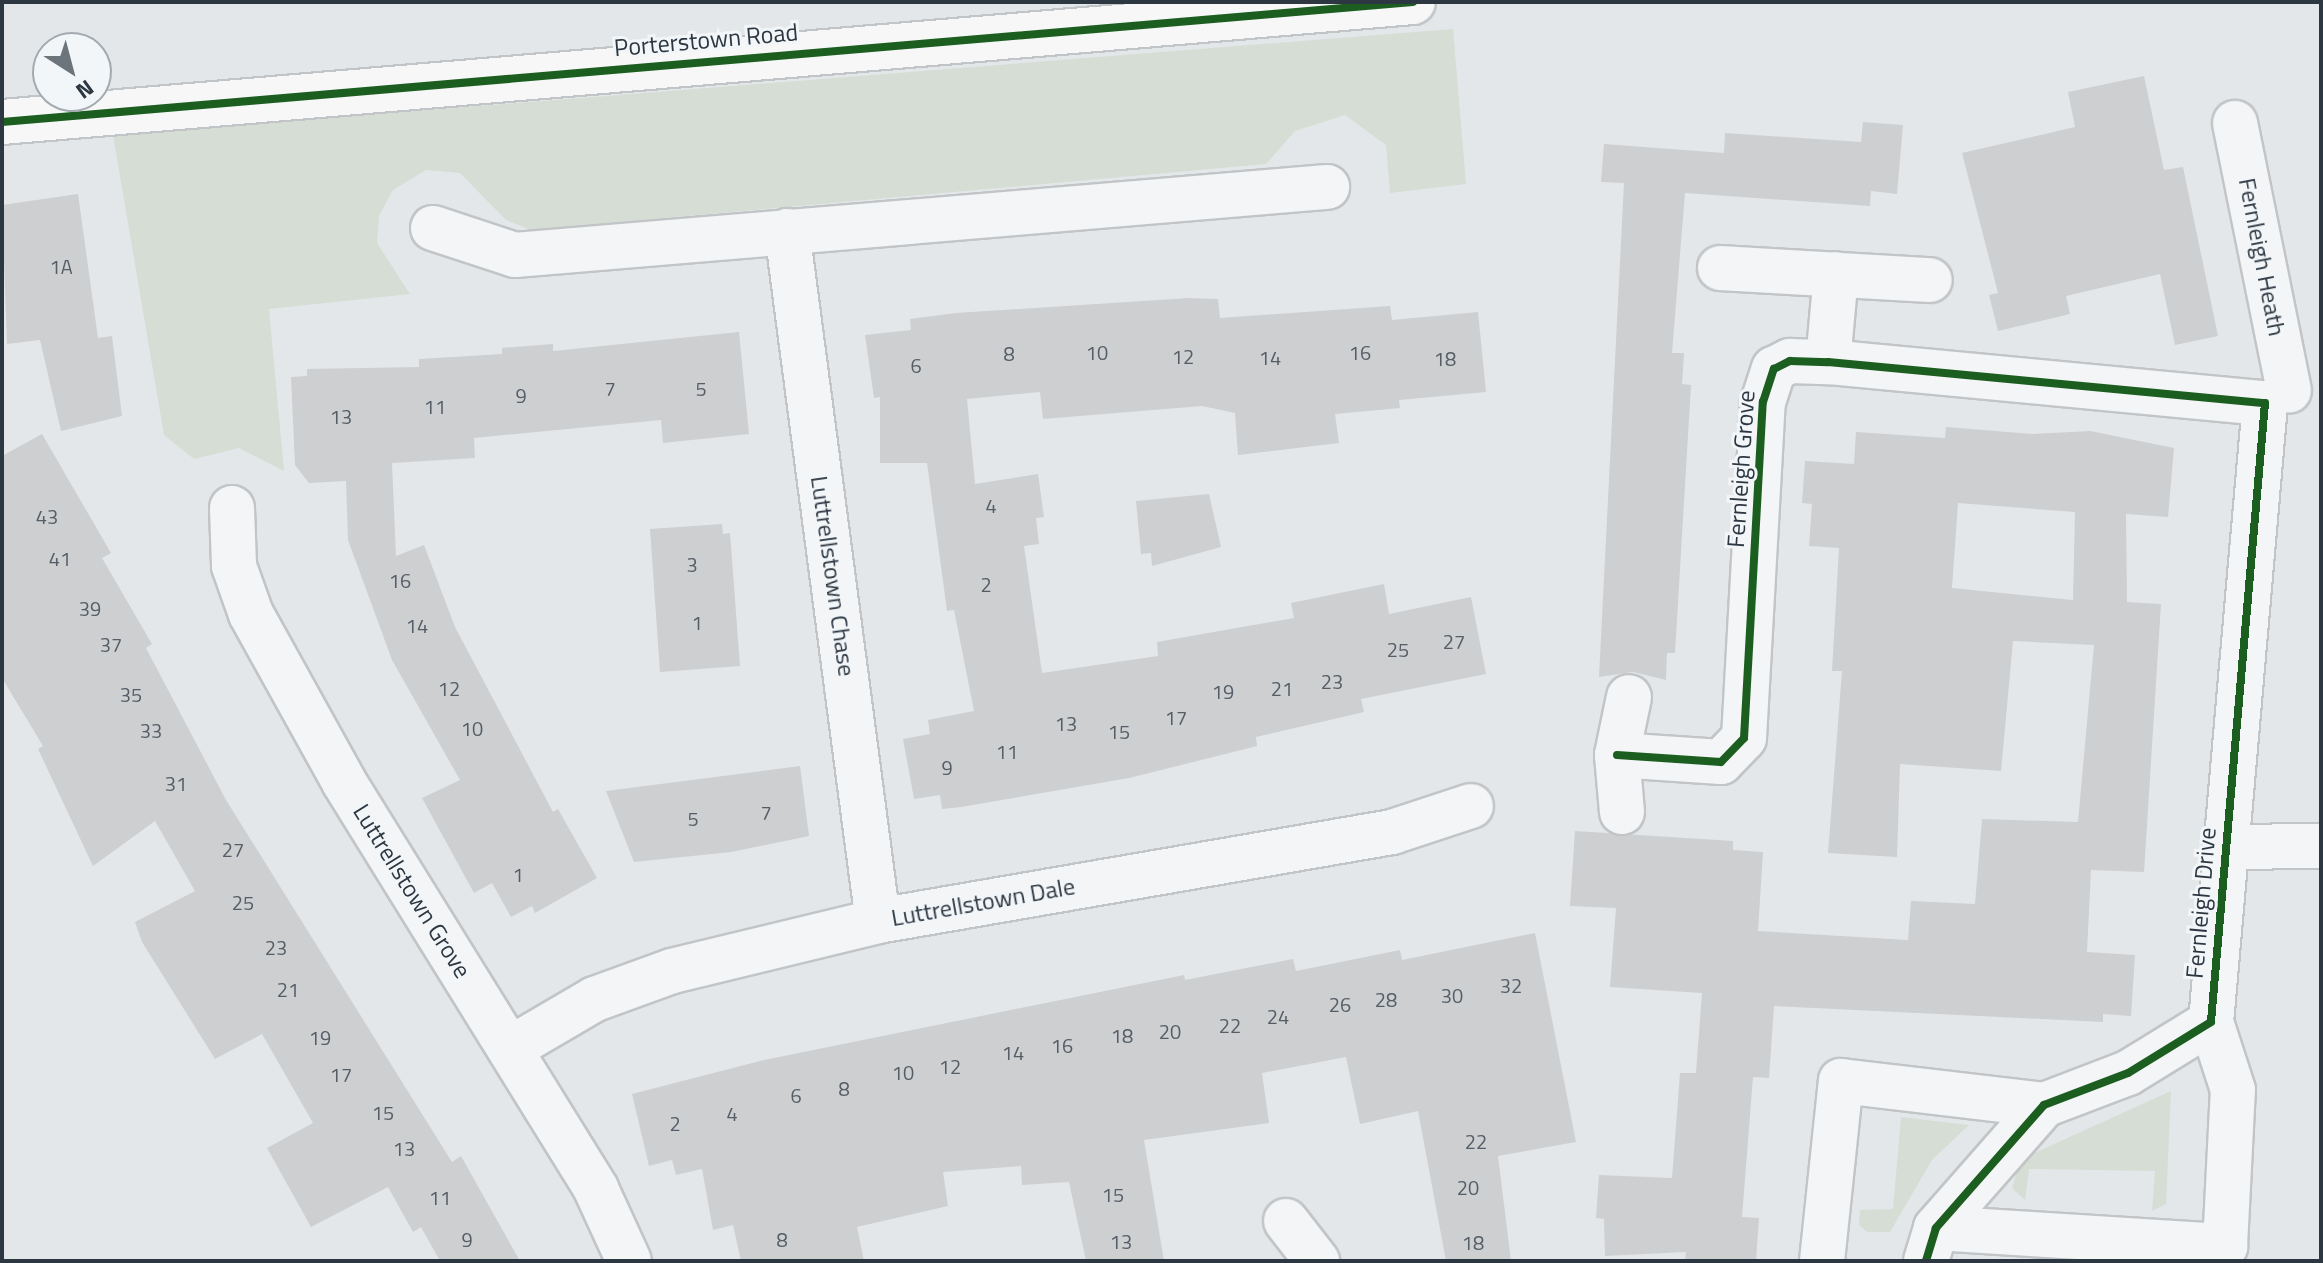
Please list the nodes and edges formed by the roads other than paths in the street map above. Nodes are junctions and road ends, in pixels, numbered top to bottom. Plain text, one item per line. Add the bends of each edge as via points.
1 (1413, 2) edge
2 (2, 122) edge
3 (2235, 123) dead end
4 (1327, 187) dead end
5 (433, 228) dead end
6 (787, 231) junction
7 (1720, 268) dead end
8 (1836, 274) junction
9 (1930, 280) dead end
10 (1828, 362) junction
11 (2291, 392) edge
12 (232, 508) dead end
13 (1629, 697) dead end
14 (1617, 755) junction
15 (1471, 806) dead end
16 (1622, 812) dead end
17 (2321, 846) edge
18 (2225, 847) junction
19 (878, 921) junction
20 (2211, 1022) junction
21 (511, 1048) junction
22 (2044, 1105) junction
23 (1286, 1221) dead end
24 (1931, 1244) edge
25 (629, 1261) edge
26 (1317, 1261) edge
27 (1822, 1261) edge

1 - 2 street, Porterstown Road
3 - 11 street, Fernleigh Heath
4 - 6 street
5 - 6 street via 515,255
6 - 19 street, Luttrellstown Chase
7 - 8 street
8 - 9 street
8 - 10 street
10 - 11 street, Fernleigh Grove
10 - 14 street, Fernleigh Grove via 1790,361 1774,369 1766,382 1744,738 1721,762
11 - 18 street, Fernleigh Drive
12 - 21 street, Luttrellstown Grove via 234,566 251,614 338,773
13 - 14 street
14 - 16 street
15 - 19 street, Luttrellstown Dale via 1392,832
17 - 18 street
18 - 20 street, Fernleigh Drive
19 - 21 street, Luttrellstown Dale via 623,987
20 - 22 street, Fernleigh Drive via 2128,1073
20 - 24 street, Fernleigh Drive via 2233,1090 2225,1246
21 - 25 street, Luttrellstown Grove via 596,1189
22 - 24 street, Fernleigh Drive
22 - 27 street via 1841,1081
23 - 26 street

